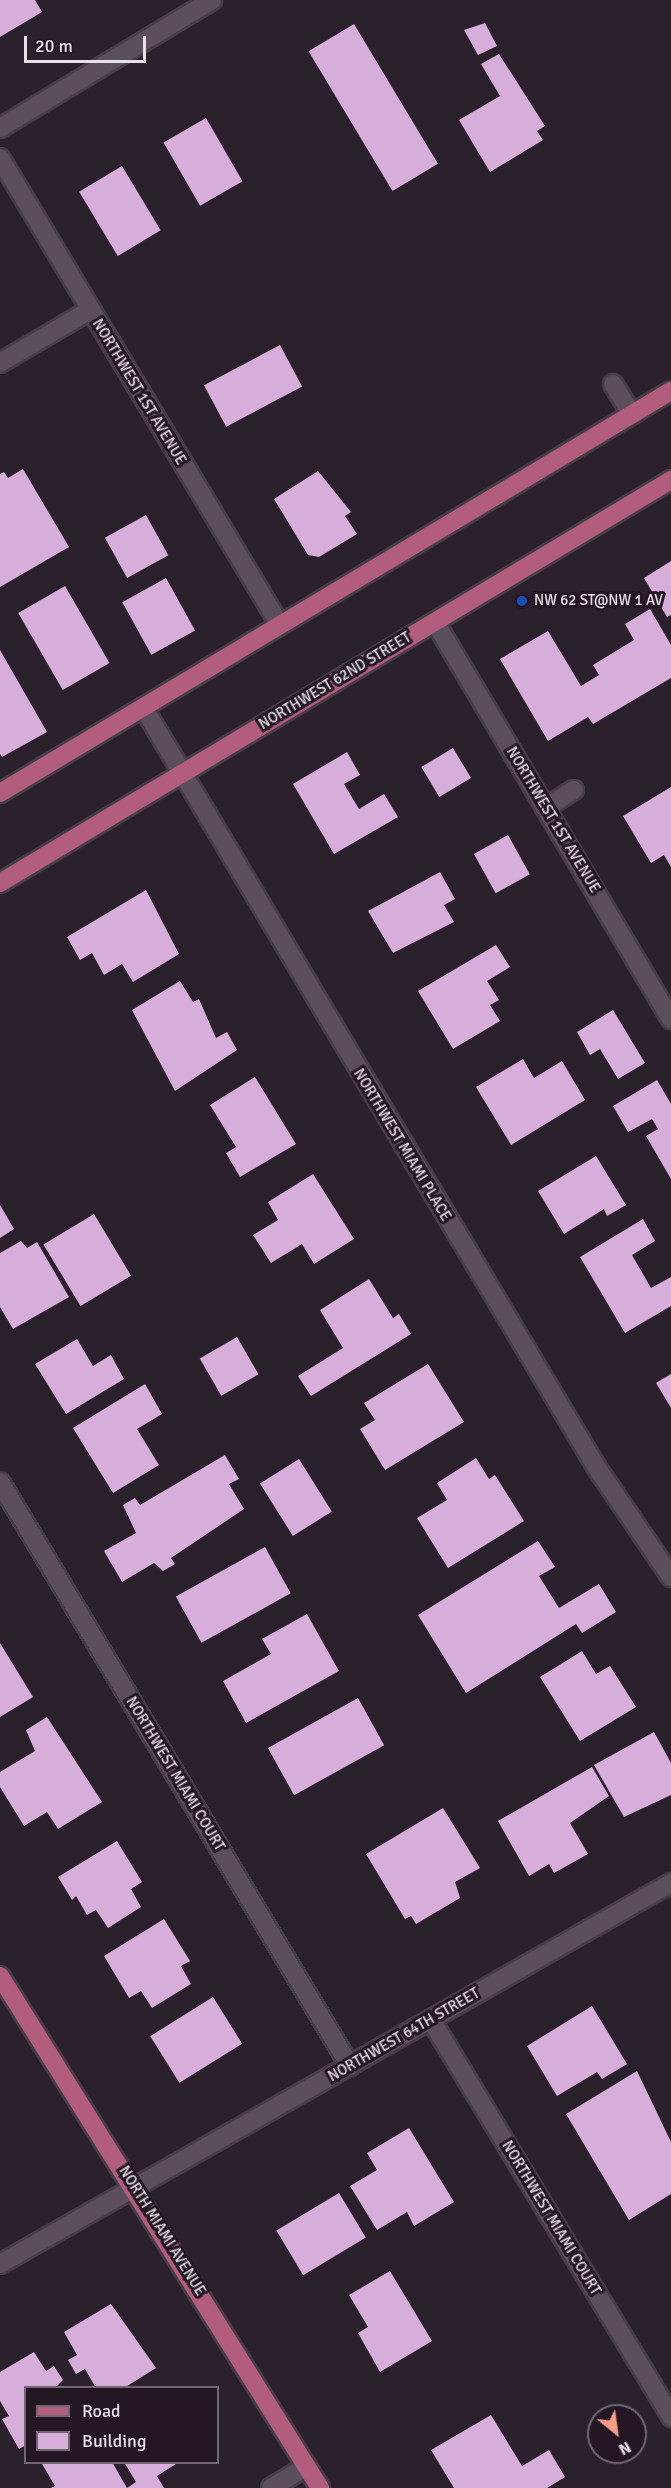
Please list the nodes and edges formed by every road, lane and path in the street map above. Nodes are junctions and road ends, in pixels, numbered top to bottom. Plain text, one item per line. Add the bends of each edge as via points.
1 (212, 0) edge
2 (0, 128) edge
3 (0, 158) edge
4 (90, 310) junction
5 (0, 363) edge
6 (613, 384) dead end
7 (671, 391) edge
8 (632, 414) junction
9 (671, 480) edge
10 (435, 622) junction
11 (280, 625) junction
12 (143, 707) junction
13 (180, 774) junction
14 (574, 790) dead end
15 (0, 793) edge
16 (545, 808) junction
17 (0, 883) edge
18 (671, 1019) edge
19 (0, 1482) edge
20 (671, 1578) edge
21 (671, 1882) edge
22 (0, 1976) edge
23 (431, 2020) junction
24 (350, 2066) junction
25 (136, 2186) junction
26 (0, 2264) edge
27 (671, 2417) edge
28 (307, 2466) junction
29 (271, 2488) edge
30 (320, 2488) edge

1 - 2 street
3 - 4 street, NORTHWEST 1ST AVENUE
4 - 5 street
4 - 11 street, NORTHWEST 1ST AVENUE
6 - 8 street
7 - 8 main road
8 - 11 main road
9 - 10 main road, NORTHWEST 62ND STREET
10 - 13 main road, NORTHWEST 62ND STREET
10 - 16 street, NORTHWEST 1ST AVENUE
11 - 12 main road
12 - 13 street, NORTHWEST MIAMI PLACE
12 - 15 main road
13 - 17 main road, NORTHWEST 62ND STREET
13 - 20 street, NORTHWEST MIAMI PLACE via 597,1468
14 - 16 street
16 - 18 street, NORTHWEST 1ST AVENUE
19 - 24 street, NORTHWEST MIAMI COURT
21 - 23 street, NORTHWEST 64TH STREET
22 - 25 main road, NORTH MIAMI AVENUE
23 - 24 street, NORTHWEST 64TH STREET
23 - 27 street, NORTHWEST MIAMI COURT
24 - 25 street, NORTHWEST 64TH STREET
25 - 26 street, NORTHWEST 64TH STREET
25 - 28 main road, NORTH MIAMI AVENUE
28 - 29 street
28 - 30 main road, NORTH MIAMI AVENUE

